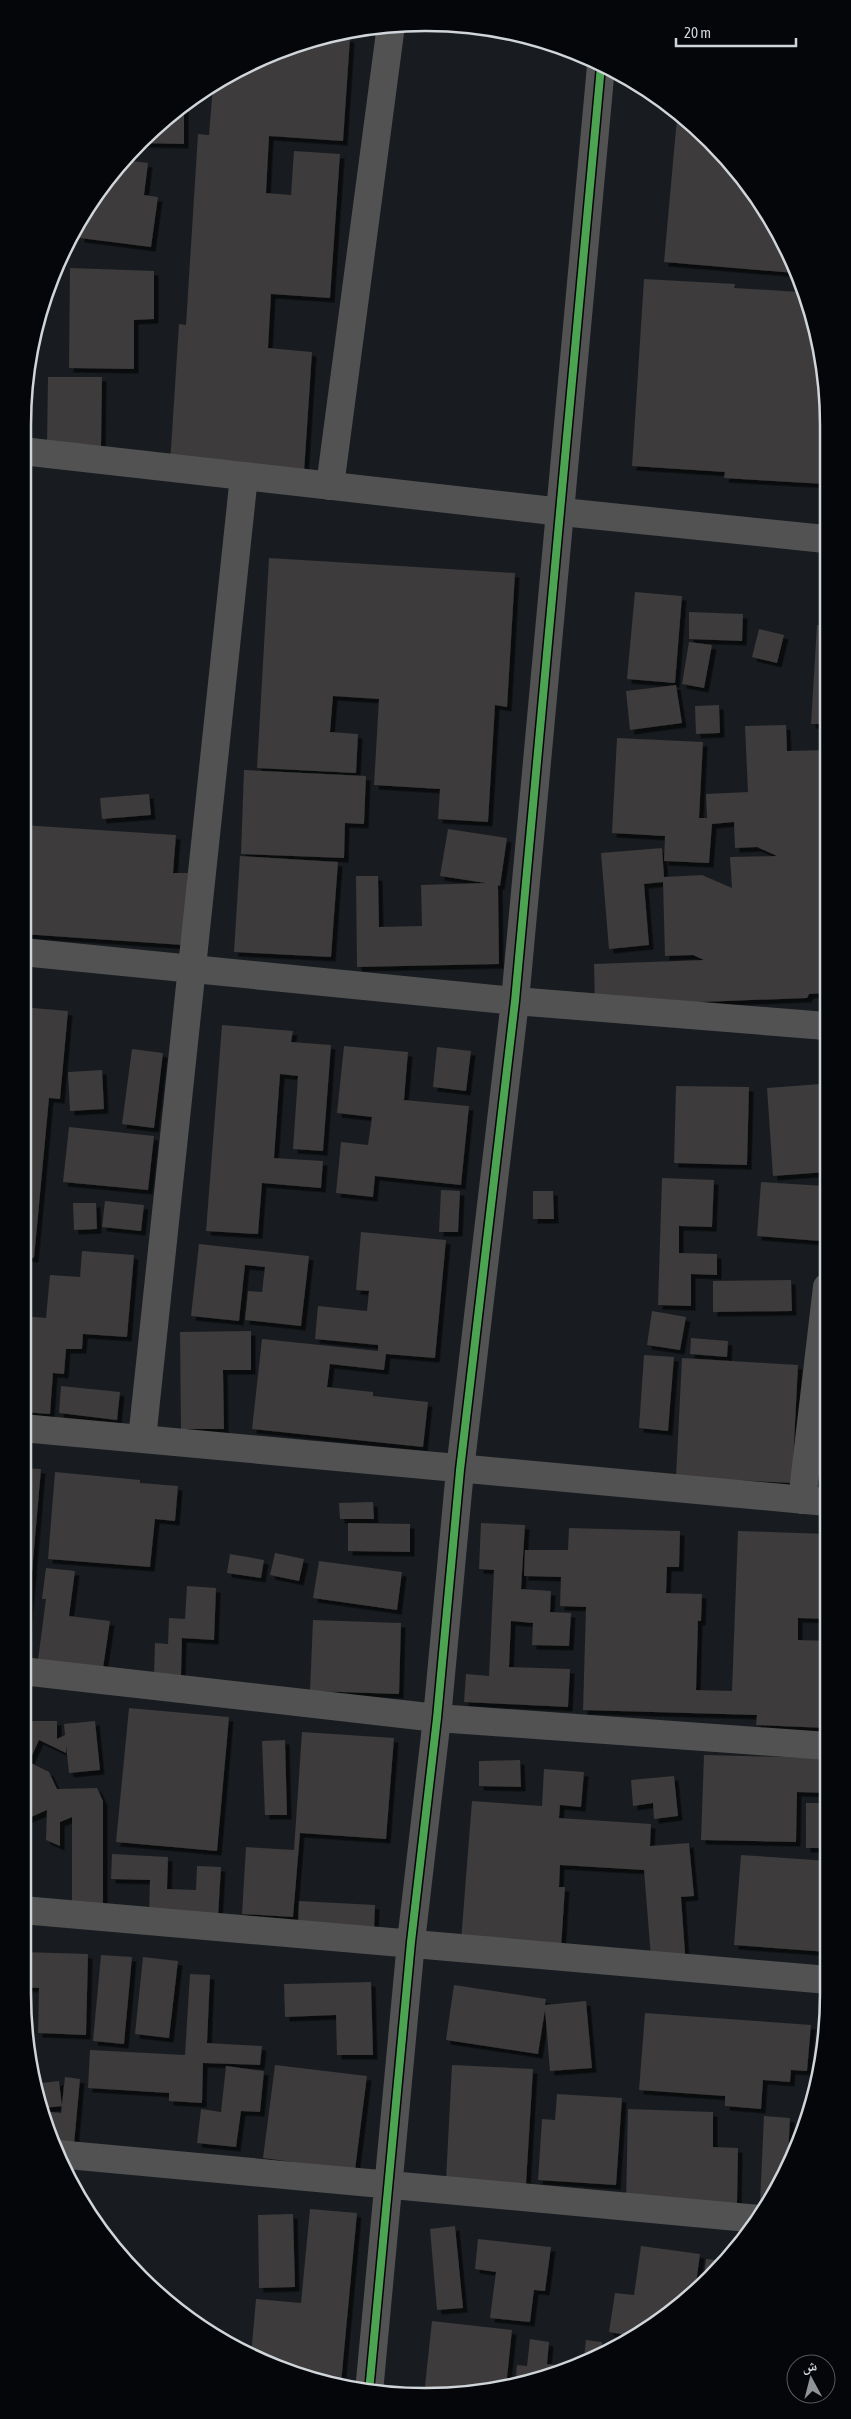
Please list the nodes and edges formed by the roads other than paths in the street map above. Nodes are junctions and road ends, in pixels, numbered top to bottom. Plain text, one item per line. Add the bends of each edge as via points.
1 (390, 33) edge
2 (601, 73) edge
3 (31, 453) edge
4 (244, 476) junction
5 (330, 486) junction
6 (562, 512) junction
7 (820, 538) edge
8 (31, 953) edge
9 (191, 968) junction
10 (515, 1000) junction
11 (820, 1025) edge
12 (820, 1412) edge
13 (31, 1429) edge
14 (142, 1439) junction
15 (460, 1470) junction
16 (815, 1501) edge
17 (31, 1672) edge
18 (437, 1718) junction
19 (820, 1745) edge
20 (31, 1911) edge
21 (411, 1942) junction
22 (820, 1979) edge
23 (66, 2155) edge
24 (390, 2184) junction
25 (749, 2218) edge
26 (370, 2383) edge

1 - 5 street
2 - 6 street
3 - 4 street
4 - 5 street
4 - 9 street
5 - 6 street
6 - 7 street
6 - 10 street
8 - 9 street
9 - 10 street
9 - 14 street
10 - 11 street
10 - 15 street
12 - 16 street
13 - 14 street
14 - 15 street
15 - 16 street
15 - 18 street
17 - 18 street
18 - 19 street
18 - 21 street
20 - 21 street
21 - 22 street
21 - 24 street
23 - 24 street
24 - 25 street
24 - 26 street

